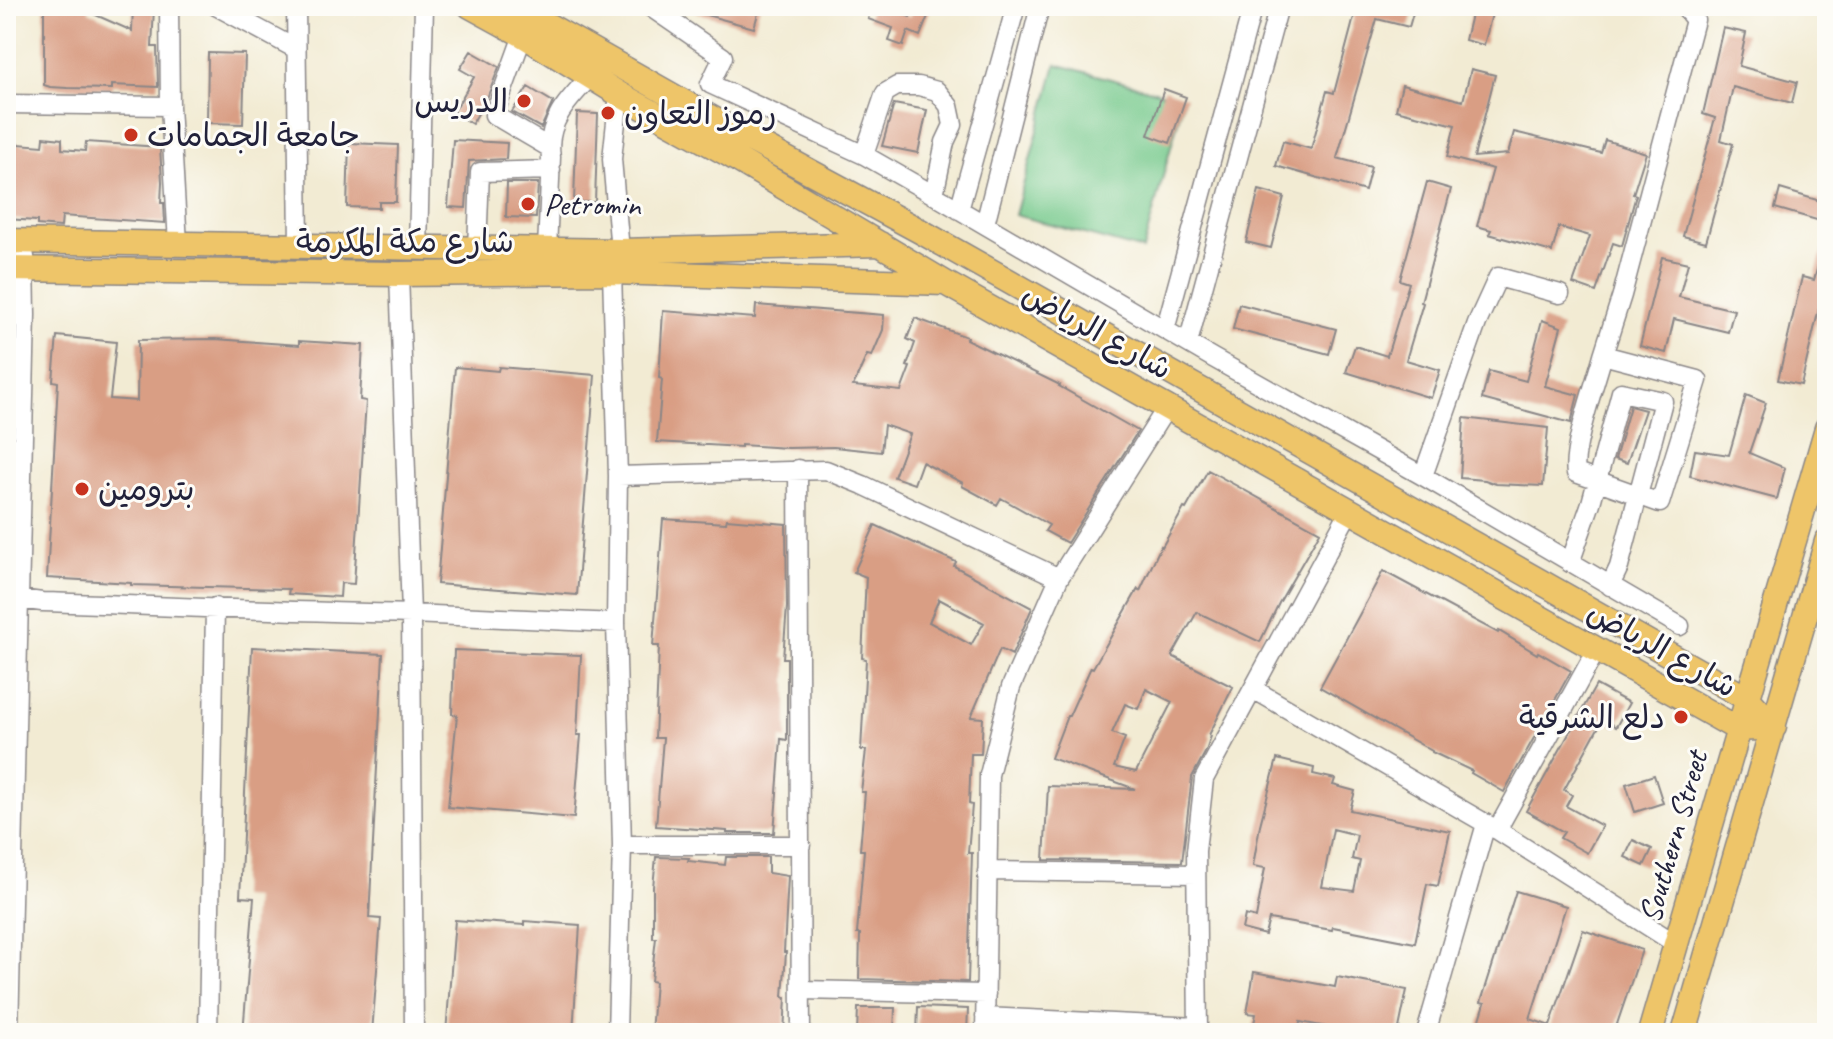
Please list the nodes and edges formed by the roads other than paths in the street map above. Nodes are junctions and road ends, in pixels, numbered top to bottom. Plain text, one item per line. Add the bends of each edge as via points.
1 (169, 6) edge
2 (216, 6) edge
3 (296, 6) edge
4 (424, 6) edge
5 (470, 6) edge
6 (514, 6) edge
7 (649, 6) edge
8 (1016, 6) edge
9 (1040, 6) edge
10 (1253, 6) edge
11 (1279, 6) edge
12 (1683, 6) edge
13 (523, 35) junction
14 (296, 49) junction
15 (590, 77) junction
16 (619, 94) junction
17 (6, 104) edge
18 (170, 106) junction
19 (731, 129) junction
20 (711, 145) junction
21 (550, 148) junction
22 (864, 155) junction
23 (551, 170) junction
24 (934, 195) junction
25 (819, 208) junction
26 (959, 210) junction
27 (985, 224) junction
28 (15, 241) edge
29 (178, 244) junction
30 (880, 244) junction
31 (307, 246) junction
32 (816, 246) junction
33 (418, 248) junction
34 (477, 249) junction
35 (547, 250) junction
36 (616, 262) junction
37 (16, 270) edge
38 (286, 272) junction
39 (399, 274) junction
40 (947, 284) junction
41 (1560, 294) dead end
42 (1165, 330) junction
43 (1188, 343) junction
44 (1603, 355) junction
45 (1167, 407) junction
46 (1827, 428) edge
47 (798, 469) junction
48 (618, 476) junction
49 (1423, 476) junction
50 (1597, 482) junction
51 (1638, 496) junction
52 (1350, 510) junction
53 (1827, 541) edge
54 (1570, 563) junction
55 (1059, 578) junction
56 (1610, 586) junction
57 (19, 599) junction
58 (215, 607) junction
59 (411, 614) junction
60 (616, 623) junction
61 (1680, 626) dead end
62 (1597, 649) junction
63 (1253, 689) junction
64 (1748, 699) junction
65 (1774, 727) junction
66 (1738, 729) junction
67 (1492, 827) junction
68 (622, 845) junction
69 (801, 845) junction
70 (987, 871) junction
71 (1196, 874) junction
72 (1676, 944) junction
73 (801, 990) junction
74 (986, 994) junction
75 (985, 1025) edge
76 (1198, 1030) edge
77 (1689, 1032) edge
78 (9, 1033) edge
79 (208, 1033) edge
80 (414, 1033) edge
81 (617, 1033) edge
82 (801, 1033) edge
83 (1426, 1033) edge
84 (1650, 1033) edge

1 - 18 street
2 - 14 street
3 - 14 street
4 - 33 street
5 - 13 main road, شارع الرياض
6 - 19 main road, شارع الرياض
7 - 22 street via 723,57 710,84
8 - 26 street
9 - 27 street
10 - 42 street
11 - 43 street
12 - 44 street via 1695,20
13 - 15 main road, شارع الرياض
13 - 21 street via 494,115
14 - 31 street
15 - 16 main road, شارع الرياض
15 - 21 street via 556,119
16 - 20 main road, شارع الرياض
16 - 36 street via 612,159
17 - 18 street
18 - 29 street
19 - 20 main road via 726,141
19 - 64 main road, شارع الرياض
20 - 25 main road, شارع الرياض
21 - 23 street
22 - 24 street
22 - 24 street via 885,93 897,86 937,91 949,106 953,125
23 - 34 street via 480,172
23 - 35 street
24 - 26 street
25 - 30 main road, شارع الرياض
25 - 32 main road via 823,219
26 - 27 street
27 - 42 street
28 - 29 main road, شارع مكة المكرمة
28 - 37 street
29 - 31 main road, شارع مكة المكرمة
30 - 32 main road, شارع مكة المكرمة
30 - 40 main road, شارع الرياض
31 - 33 main road, شارع مكة المكرمة
31 - 38 main road via 314,257
32 - 36 main road, شارع مكة المكرمة
33 - 34 main road, شارع مكة المكرمة
34 - 35 main road, شارع مكة المكرمة
35 - 36 main road, شارع مكة المكرمة
36 - 39 main road, شارع مكة المكرمة
36 - 40 main road, شارع مكة المكرمة
36 - 48 street
37 - 38 main road, شارع مكة المكرمة
37 - 57 street via 26,315
38 - 39 main road, شارع مكة المكرمة
39 - 59 street
40 - 45 main road, شارع الرياض
41 - 49 street via 1498,277
42 - 43 street
43 - 49 street
44 - 50 street via 1574,466 1576,473
44 - 51 street via 1698,380 1660,503
45 - 52 main road, شارع الرياض
45 - 55 street
46 - 64 main road, Southern Street
47 - 48 street
47 - 55 street via 826,470 851,480
47 - 69 street
48 - 60 street
49 - 54 street
50 - 51 street
50 - 51 street via 1621,392 1663,401
50 - 54 street
51 - 56 street
52 - 62 main road, شارع الرياض
52 - 63 street
53 - 65 main road, Southern Street
54 - 56 street
55 - 70 street via 1011,687 989,775
56 - 61 street
57 - 58 street
57 - 78 street
58 - 59 street
58 - 79 street
59 - 60 street
59 - 80 street
60 - 68 street
62 - 66 main road, شارع الرياض
62 - 67 street
63 - 67 street
63 - 71 street via 1204,779
64 - 65 main road, شارع الرياض
64 - 66 main road, Southern Street
65 - 66 main road, شارع الرياض
65 - 77 main road, Southern Street
66 - 72 main road, Southern Street
67 - 72 street
67 - 83 street
68 - 69 street
68 - 81 street
69 - 73 street
70 - 71 street
70 - 74 street
71 - 76 street
72 - 84 main road, Southern Street
73 - 74 street
73 - 82 street
74 - 75 street
75 - 76 street

